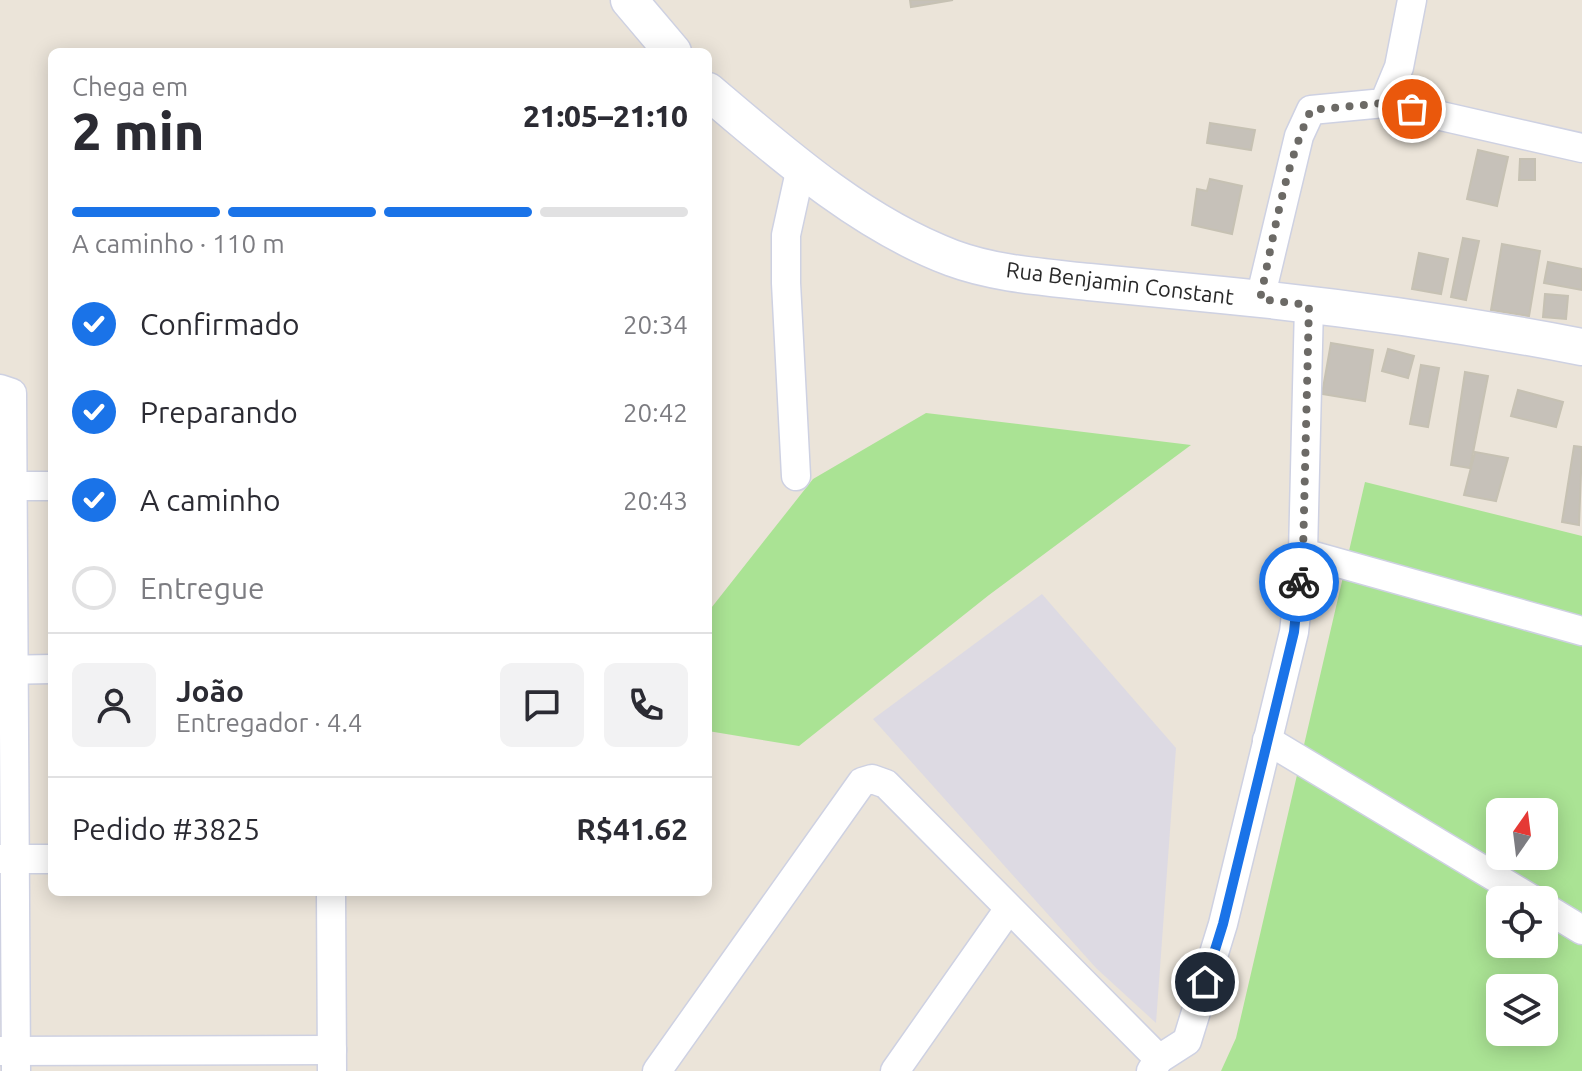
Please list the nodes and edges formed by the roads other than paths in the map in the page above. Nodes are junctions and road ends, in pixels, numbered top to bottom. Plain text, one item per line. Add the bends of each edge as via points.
1 (629, 0) edge
2 (1412, 0) edge
3 (670, 48) edge
4 (712, 94) edge
5 (1384, 103) junction
6 (1582, 148) edge
7 (801, 167) junction
8 (1260, 299) junction
9 (1309, 305) junction
10 (1582, 347) edge
11 (0, 389) edge
12 (796, 476) dead end
13 (6, 486) edge
14 (48, 486) edge
15 (1303, 553) junction
16 (1582, 631) edge
17 (48, 669) edge
18 (7, 670) edge
19 (1267, 740) junction
20 (7, 859) edge
21 (48, 859) edge
22 (1510, 886) edge
23 (331, 896) edge
24 (1008, 910) junction
25 (1558, 915) edge
26 (1582, 930) edge
27 (11, 1058) edge
28 (332, 1060) edge
29 (1155, 1065) edge
30 (657, 1071) edge
31 (895, 1071) edge

1 - 3 street
2 - 5 street via 1399,67
4 - 7 street, Rua Benjamin Constant
5 - 6 street
5 - 8 street via 1311,110 1299,136
7 - 8 street, Rua Benjamin Constant via 885,225 953,258 1028,276
7 - 12 street via 786,235
8 - 9 street, Rua Benjamin Constant
9 - 10 street, Rua Benjamin Constant via 1453,323
9 - 15 street
11 - 13 street via 12,393
13 - 14 street
13 - 18 street
15 - 16 street
15 - 19 street via 1294,632
17 - 18 street
18 - 20 street
19 - 22 street
19 - 29 street via 1223,924 1187,1041
20 - 21 street
20 - 27 street
23 - 28 street
24 - 29 street
24 - 30 street via 886,784 862,782
24 - 31 street
25 - 26 street
27 - 28 street

